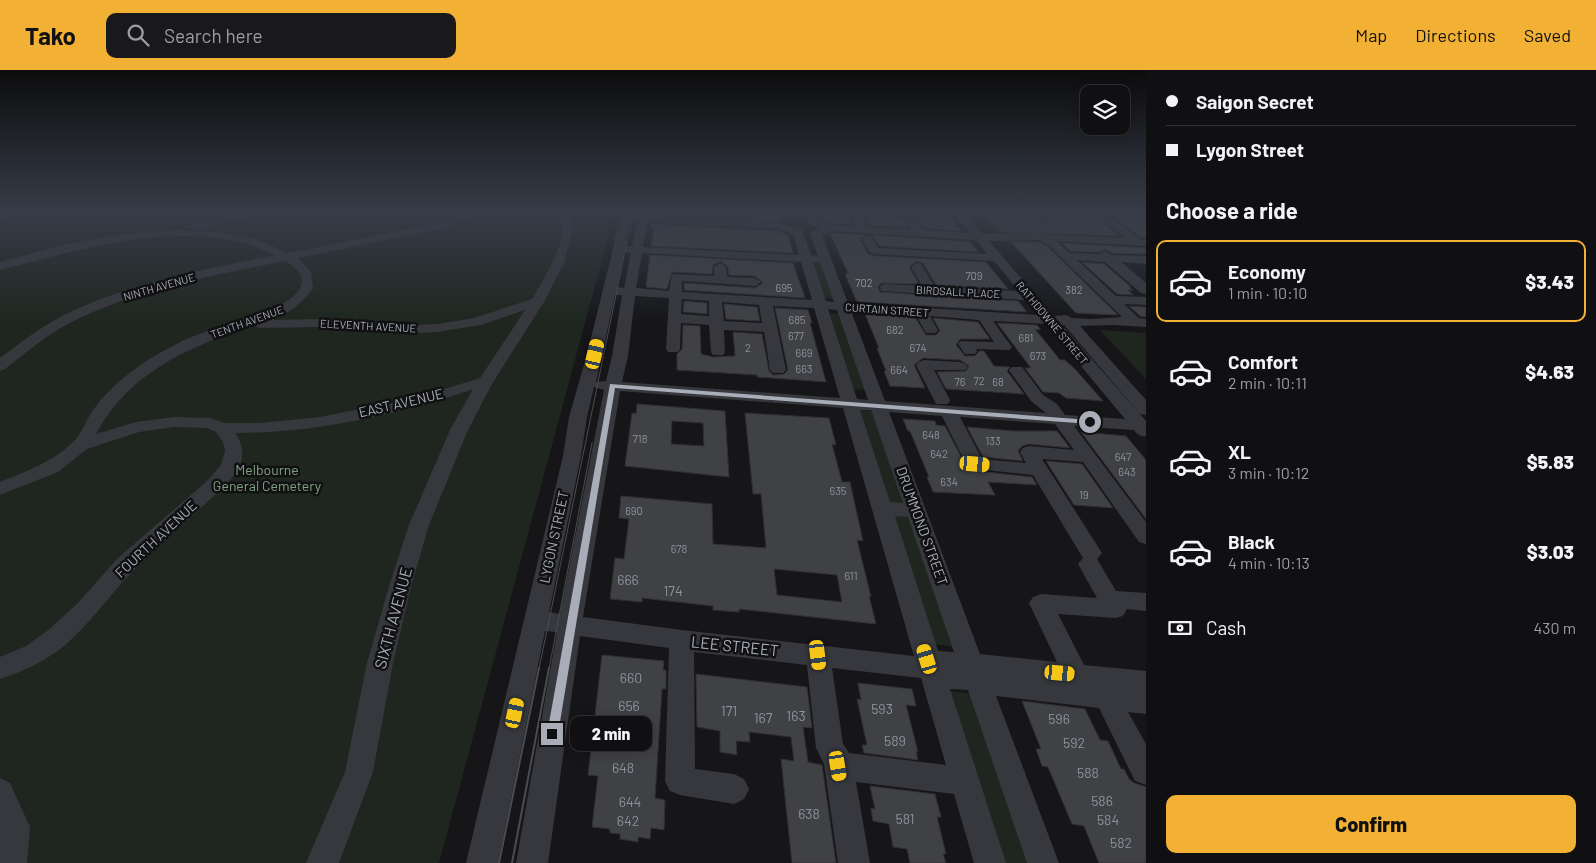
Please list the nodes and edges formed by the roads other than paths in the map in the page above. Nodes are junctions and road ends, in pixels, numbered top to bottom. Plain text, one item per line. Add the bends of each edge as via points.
1 (62, 249) edge
2 (271, 249) edge
3 (322, 249) edge
4 (563, 249) edge
5 (619, 249) joint
6 (803, 249) edge
7 (822, 249) edge
8 (873, 249) edge
9 (937, 249) edge
10 (993, 249) edge
11 (998, 249) edge
12 (1058, 249) edge
13 (1099, 249) edge
14 (636, 250) junction
15 (689, 252) junction
16 (287, 256) junction
17 (1066, 256) junction
18 (805, 258) junction
19 (998, 258) junction
20 (1109, 258) junction
21 (825, 259) junction
22 (943, 260) junction
23 (1146, 260) edge
24 (753, 265) junction
25 (0, 266) edge
26 (688, 266) dead end
27 (917, 267) dead end
28 (1129, 276) junction
29 (1146, 276) edge
30 (974, 289) junction
31 (931, 290) junction
32 (1146, 290) edge
33 (610, 291) junction
34 (629, 292) junction
35 (676, 295) junction
36 (1030, 296) junction
37 (715, 297) junction
38 (762, 300) junction
39 (1111, 300) junction
40 (1146, 301) edge
41 (537, 302) junction
42 (819, 304) junction
43 (842, 307) junction
44 (898, 310) junction
45 (921, 312) junction
46 (989, 316) junction
47 (674, 318) junction
48 (1050, 320) junction
49 (249, 322) junction
50 (1068, 322) junction
51 (717, 323) junction
52 (1140, 323) edge
53 (770, 328) junction
54 (931, 330) dead end
55 (673, 349) dead end
56 (970, 351) dead end
57 (718, 352) dead end
58 (0, 366) edge
59 (960, 367) dead end
60 (778, 370) dead end
61 (1017, 370) dead end
62 (588, 379) junction
63 (486, 381) junction
64 (614, 381) junction
65 (848, 398) junction
66 (876, 400) junction
67 (945, 405) junction
68 (1055, 414) junction
69 (1142, 420) edge
70 (222, 428) junction
71 (81, 445) junction
72 (1089, 457) junction
73 (1039, 470) junction
74 (0, 489) edge
75 (882, 508) junction
76 (917, 511) junction
77 (1146, 538) edge
78 (1109, 599) junction
79 (1146, 602) edge
80 (536, 620) junction
81 (570, 624) junction
82 (682, 640) junction
83 (818, 655) junction
84 (0, 668) edge
85 (929, 668) junction
86 (974, 672) junction
87 (1076, 675) junction
88 (1146, 682) edge
89 (1107, 698) junction
90 (1146, 702) edge
91 (838, 766) junction
92 (1145, 771) edge
93 (964, 781) junction
94 (734, 789) dead end
95 (0, 794) edge
96 (11, 863) edge
97 (322, 863) edge
98 (482, 863) edge
99 (532, 863) edge
100 (854, 863) edge
101 (990, 863) edge
102 (1043, 863) edge

1 - 25 street, TENTH AVENUE
2 - 16 street, TENTH AVENUE
3 - 16 street, NINTH AVENUE
4 - 41 street
5 - 14 street
5 - 33 street, LYGON STREET
6 - 18 street
7 - 21 street, DRUMMOND STREET
8 - 22 street
9 - 22 street
10 - 19 street, RATHDOWNE STREET
11 - 50 street, RATHDOWNE STREET
12 - 17 street
13 - 20 street
14 - 15 street
14 - 34 street, LYGON STREET
15 - 24 street
15 - 26 street
16 - 49 street, TENTH AVENUE via 303,268 307,288 286,308
16 - 58 street, NINTH AVENUE via 160,285 99,305 38,336
17 - 20 street
17 - 39 street
18 - 21 street
18 - 24 street
18 - 42 street
19 - 22 street
19 - 36 street, RATHDOWNE STREET
20 - 23 street
20 - 28 street
21 - 43 street, DRUMMOND STREET
24 - 35 street via 720,273 676,277
24 - 38 street
27 - 31 street
28 - 29 street
28 - 32 street
30 - 31 street, BIRDSALL PLACE
30 - 36 street, BIRDSALL PLACE
30 - 46 street
31 - 44 street, BIRDSALL PLACE via 885,286
33 - 34 street
33 - 62 street, LYGON STREET
34 - 35 street, CURTAIN STREET
34 - 64 street, LYGON STREET
35 - 37 street, CURTAIN STREET
35 - 47 street
36 - 48 street, RATHDOWNE STREET
37 - 38 street, CURTAIN STREET
37 - 51 street
38 - 42 street, CURTAIN STREET
38 - 53 street
39 - 40 street
39 - 52 street
41 - 49 street, ELEVENTH AVENUE via 476,322 437,328 392,330
41 - 63 street
42 - 43 street, CURTAIN STREET
42 - 65 street
43 - 44 street, CURTAIN STREET
43 - 66 street, DRUMMOND STREET
44 - 45 street, CURTAIN STREET
45 - 46 street, CURTAIN STREET
45 - 54 street
46 - 48 street, CURTAIN STREET
46 - 56 street via 1005,346 965,344
47 - 51 street
47 - 55 street
48 - 50 street, CURTAIN STREET
48 - 69 street, RATHDOWNE STREET
49 - 71 street, TENTH AVENUE via 182,347 142,371 99,413
50 - 52 street, CURTAIN STREET
50 - 69 street, RATHDOWNE STREET
51 - 53 street
51 - 57 street
53 - 60 street
59 - 67 street via 924,365
61 - 68 street via 1037,398
62 - 64 street
62 - 80 street, LYGON STREET
63 - 70 street, EAST AVENUE via 420,402 320,422
63 - 97 street, SIXTH AVENUE via 459,430 419,525 380,662 359,772
64 - 65 street
64 - 81 street, LYGON STREET
65 - 66 street
65 - 75 street
66 - 67 street
66 - 76 street, DRUMMOND STREET
67 - 68 street
67 - 73 street via 975,464
68 - 69 street
68 - 72 street
70 - 71 street via 210,423 174,422 136,427
70 - 84 street, FOURTH AVENUE via 234,451 228,470 126,564 85,611 56,638 35,653
71 - 74 street via 51,468
72 - 73 street via 1029,452
72 - 77 street
73 - 78 street
75 - 76 street
75 - 85 street
76 - 86 street, DRUMMOND STREET
78 - 79 street
78 - 87 street via 1115,609 1041,603
80 - 81 street, LEE STREET
80 - 98 street, LYGON STREET
81 - 82 street, LEE STREET
81 - 99 street, LYGON STREET
82 - 83 street, LEE STREET
82 - 94 street via 680,781
83 - 85 street, LEE STREET
83 - 91 street via 830,748
85 - 86 street, LEE STREET via 943,676
85 - 93 street
86 - 87 street, LEE STREET
86 - 89 street, LEE STREET via 994,685
86 - 102 street, DRUMMOND STREET
87 - 88 street, LEE STREET
87 - 89 street
89 - 90 street, LEE STREET
89 - 92 street
91 - 93 street
91 - 100 street
93 - 101 street
95 - 96 street via 15,826

